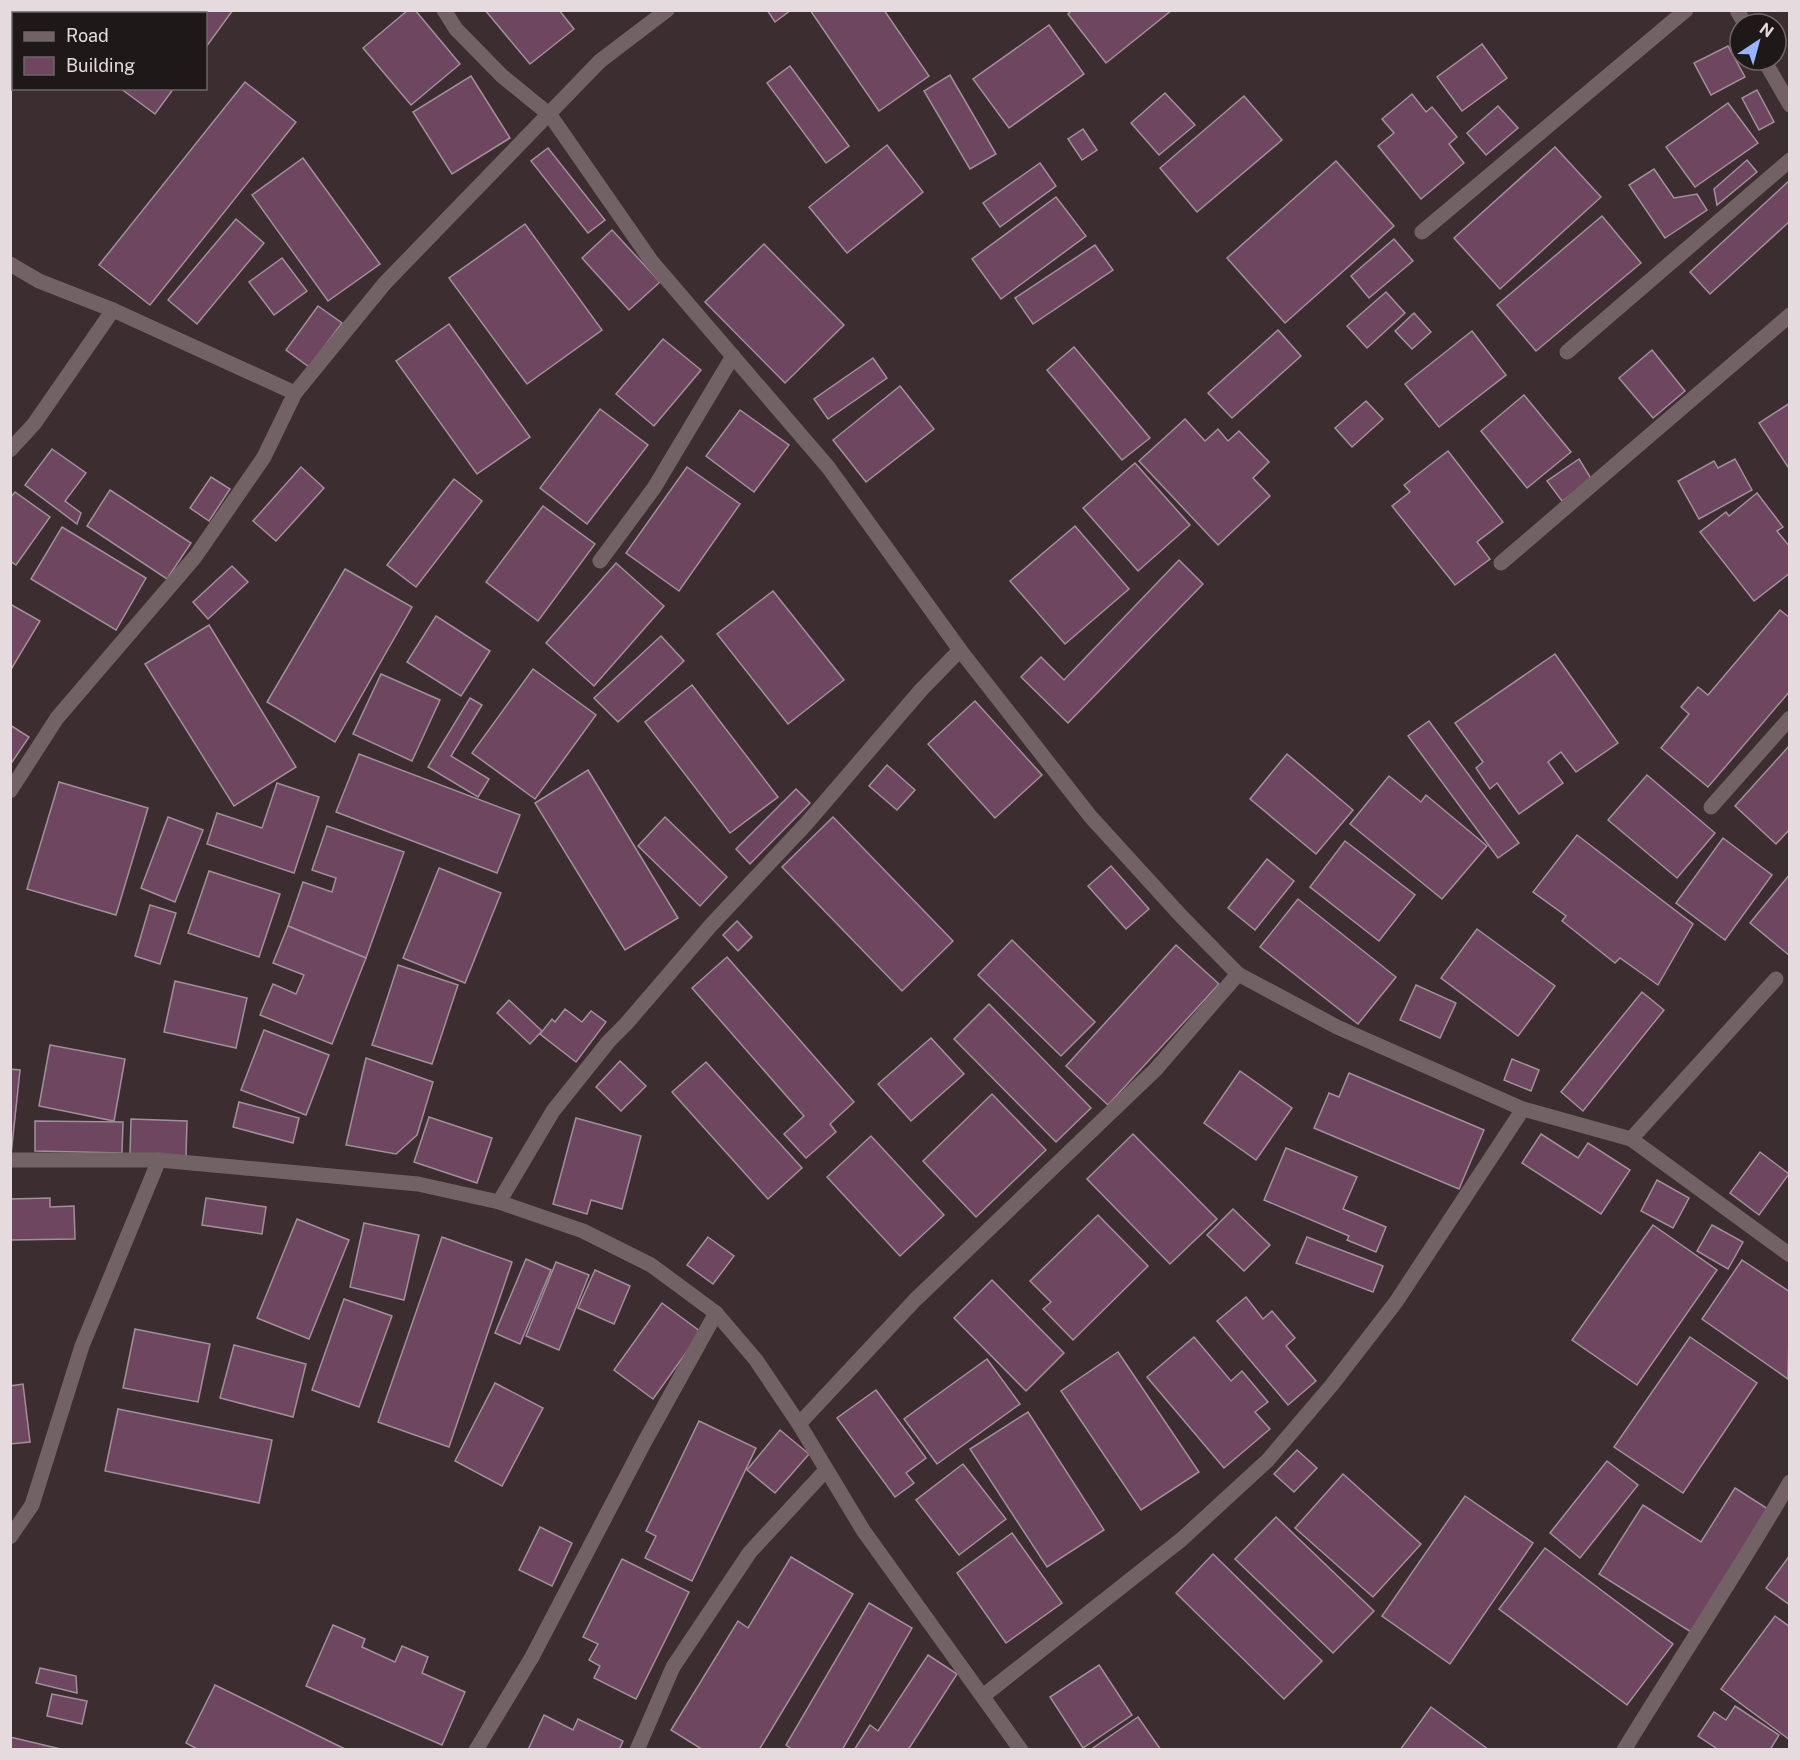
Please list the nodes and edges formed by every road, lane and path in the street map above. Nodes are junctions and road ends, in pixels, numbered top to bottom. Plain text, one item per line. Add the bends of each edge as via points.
1 (444, 10) edge
2 (667, 10) edge
3 (1686, 10) edge
4 (1771, 72) edge
5 (1790, 105) edge
6 (550, 115) junction
7 (1790, 160) edge
8 (1422, 232) dead end
9 (10, 264) edge
10 (113, 310) junction
11 (1790, 315) edge
12 (1566, 352) dead end
13 (733, 356) junction
14 (295, 393) junction
15 (10, 450) edge
16 (600, 561) dead end
17 (1501, 563) dead end
18 (960, 650) junction
19 (1790, 718) edge
20 (10, 791) edge
21 (1711, 807) dead end
22 (1238, 974) junction
23 (1776, 979) dead end
24 (1523, 1109) junction
25 (1630, 1138) junction
26 (10, 1160) edge
27 (159, 1160) junction
28 (499, 1202) junction
29 (1790, 1255) edge
30 (716, 1313) junction
31 (799, 1424) junction
32 (826, 1470) junction
33 (1790, 1482) edge
34 (10, 1537) edge
35 (983, 1696) junction
36 (476, 1749) edge
37 (637, 1749) edge
38 (1021, 1749) edge
39 (1624, 1749) edge

1 - 6 street via 456,30 502,76
2 - 6 street via 600,61
3 - 8 street
4 - 5 street
6 - 13 street via 652,262
6 - 14 street via 385,283
7 - 12 street
9 - 10 street via 39,281
10 - 14 street
10 - 15 street via 34,424
11 - 17 street
13 - 16 street via 654,488
13 - 18 street via 828,467
14 - 20 street via 264,457 195,556 57,718
18 - 22 street via 1090,816
18 - 28 street via 609,1041 553,1111
19 - 21 street
22 - 24 street via 1337,1027
22 - 31 street via 1156,1069 915,1300
23 - 25 street
24 - 25 street
24 - 35 street via 1396,1302 1268,1460 1182,1539
25 - 29 street
26 - 27 street
27 - 28 street via 418,1184
27 - 34 street via 82,1346 32,1505
28 - 30 street via 583,1232 651,1265
30 - 31 street via 756,1360
30 - 36 street via 532,1657
31 - 32 street
32 - 35 street via 863,1530
32 - 37 street via 750,1552 673,1667
33 - 39 street
35 - 38 street

